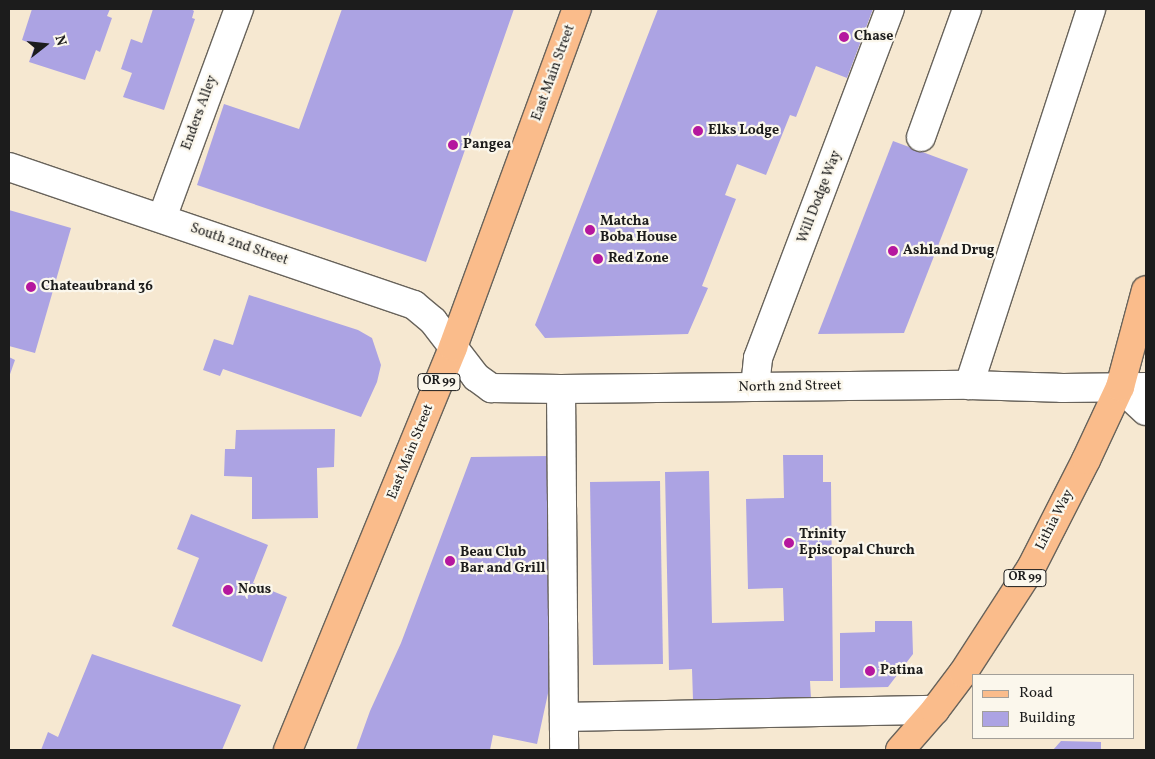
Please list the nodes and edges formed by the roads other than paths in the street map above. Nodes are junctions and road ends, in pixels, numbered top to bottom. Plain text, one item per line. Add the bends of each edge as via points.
1 (239, 9) edge
2 (577, 9) edge
3 (890, 9) edge
4 (967, 9) edge
5 (1091, 9) edge
6 (921, 137) dead end
7 (9, 167) edge
8 (162, 218) junction
9 (1146, 290) edge
10 (453, 347) junction
11 (968, 385) junction
12 (755, 387) junction
13 (1120, 387) junction
14 (1146, 387) edge
15 (561, 389) junction
16 (1146, 411) edge
17 (935, 710) junction
18 (564, 717) junction
19 (288, 750) edge
20 (564, 750) edge
21 (900, 750) edge

1 - 8 street, Enders Alley
2 - 10 main road, East Main Street / OR 99
3 - 12 street, Will Dodge Way via 758,358
4 - 6 street
5 - 11 street
7 - 8 street, South 2nd Street
8 - 10 street, South 2nd Street via 414,305 433,321
9 - 13 main road, Lithia Way / OR 99
10 - 15 street, North 2nd Street via 476,377 491,388
10 - 19 main road, East Main Street / OR 99
11 - 12 street, North 2nd Street
11 - 13 street, North 2nd Street
12 - 15 street, North 2nd Street
13 - 14 street, North 2nd Street
13 - 16 street
13 - 17 main road, Lithia Way / OR 99 via 1031,568
15 - 18 street
17 - 18 street
17 - 21 main road, Lithia Way / OR 99
18 - 20 street

